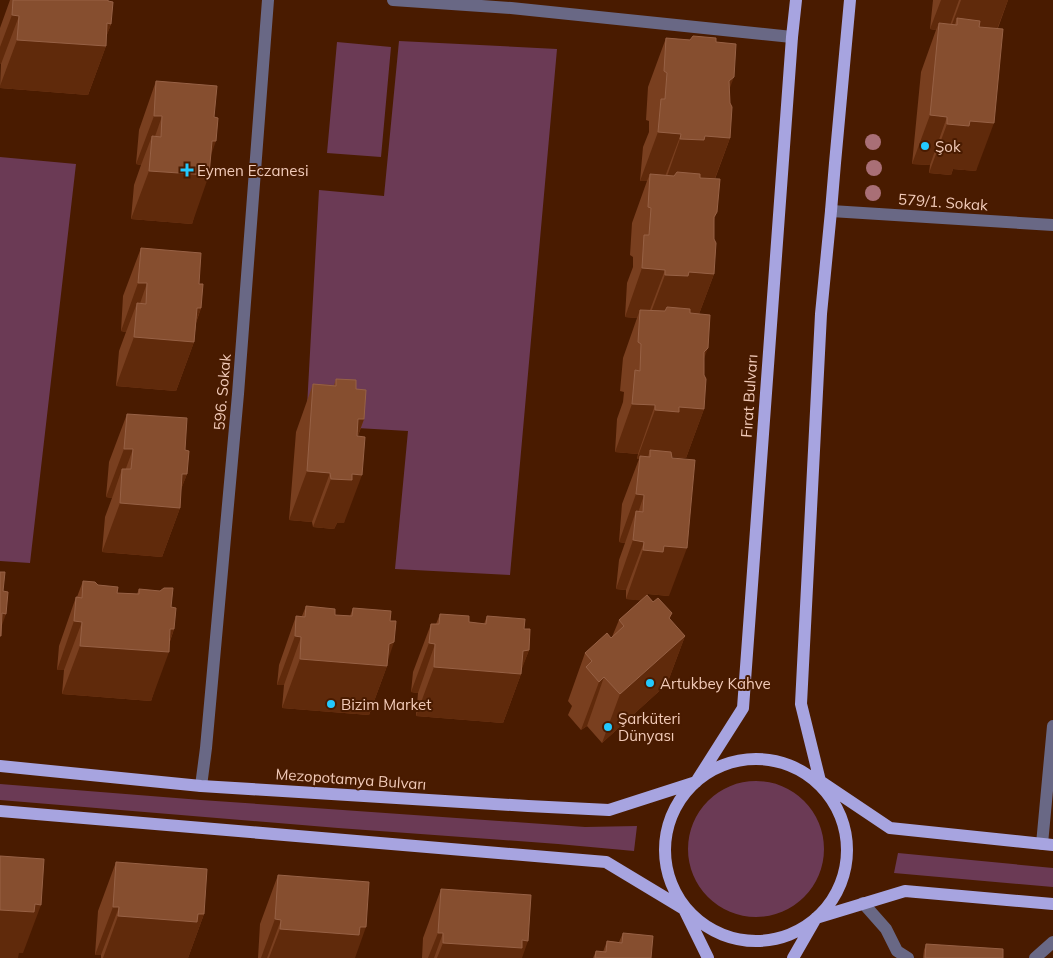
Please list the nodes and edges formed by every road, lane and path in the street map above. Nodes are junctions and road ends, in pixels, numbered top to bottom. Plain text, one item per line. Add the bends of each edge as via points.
1 (268, 0) edge
2 (393, 0) edge
3 (796, 0) edge
4 (850, 0) edge
5 (511, 4) edge
6 (792, 37) junction
7 (831, 211) junction
8 (1053, 225) edge
9 (1053, 726) edge
10 (0, 766) edge
11 (820, 781) junction
12 (696, 782) junction
13 (201, 786) junction
14 (0, 812) edge
15 (1048, 844) edge
16 (863, 904) junction
17 (1053, 904) edge
18 (684, 909) junction
19 (816, 918) junction
20 (1053, 942) edge
21 (708, 958) edge
22 (793, 958) edge
23 (908, 958) edge
24 (1035, 958) edge

1 - 13 street, 596. Sokak via 238,394
2 - 5 street
3 - 6 main road, Fırat Bulvarı
4 - 7 main road
5 - 6 street
6 - 12 main road, Fırat Bulvarı via 743,708
7 - 8 street, 579/1. Sokak
7 - 11 main road via 820,314 801,704
9 - 15 street
10 - 13 main road, Mezopotamya Bulvarı
11 - 12 main road via 771,759 744,759 717,766
11 - 15 main road via 890,828
11 - 19 main road via 838,808 847,844 846,867 836,896
12 - 13 main road, Mezopotamya Bulvarı via 609,810
12 - 18 main road via 676,804 666,830 665,859 672,887
14 - 18 main road via 606,862
16 - 17 main road via 905,891
16 - 19 main road
16 - 23 street via 886,929 897,951
18 - 19 main road via 709,929 736,940 764,942 792,935
18 - 21 main road
19 - 22 main road
20 - 24 street

